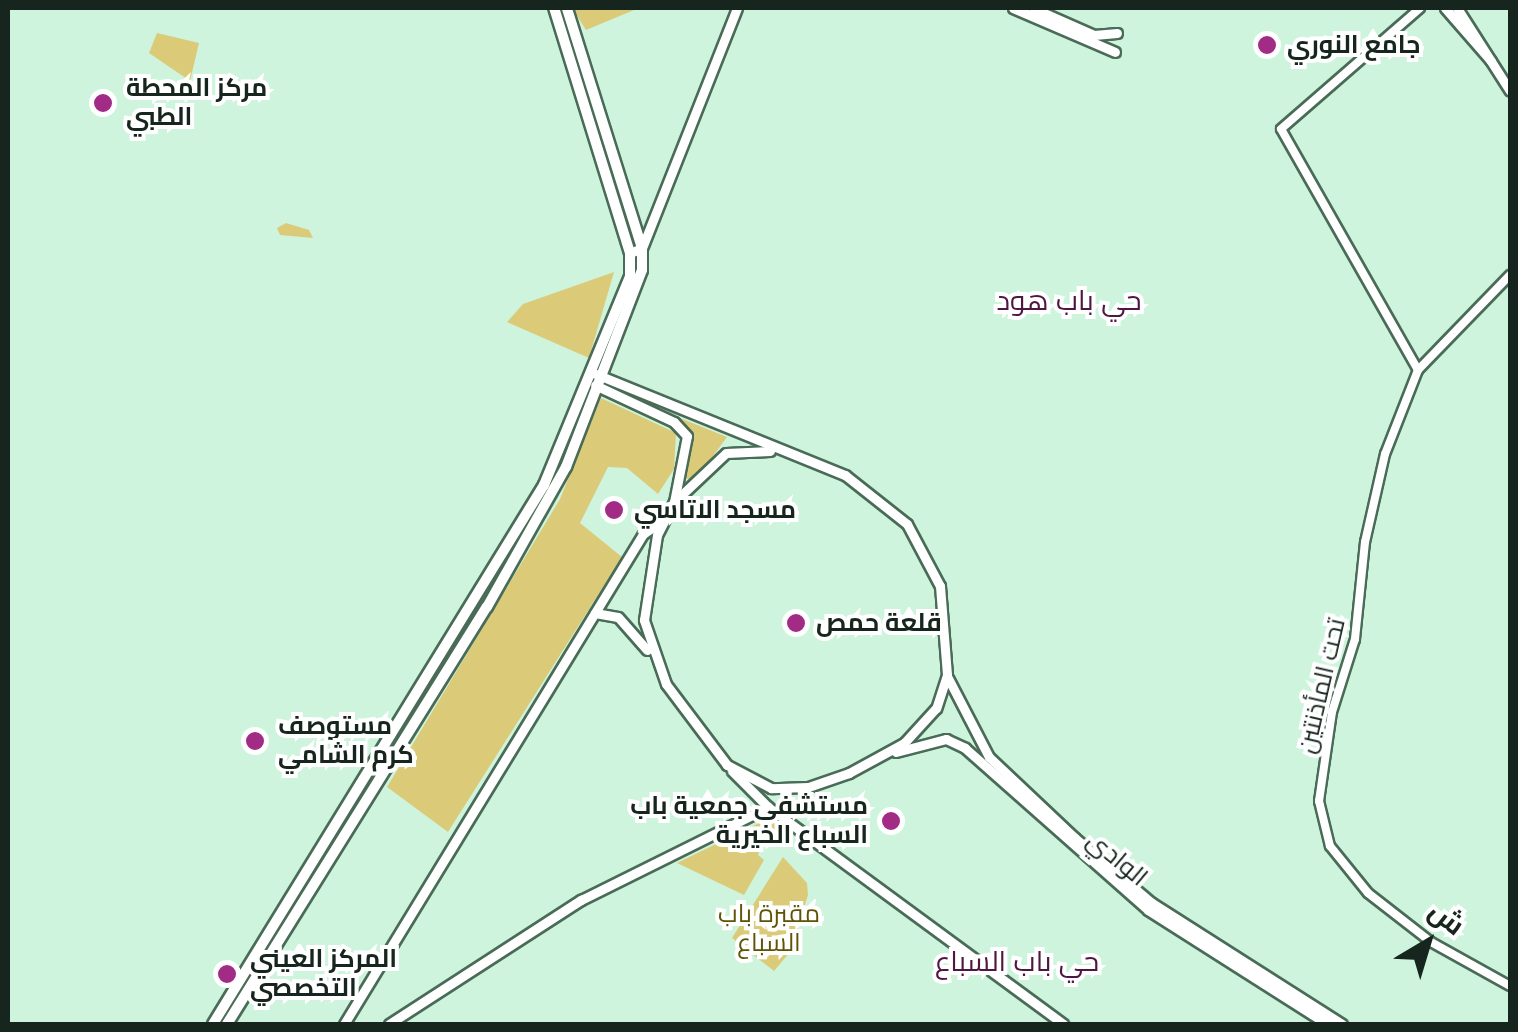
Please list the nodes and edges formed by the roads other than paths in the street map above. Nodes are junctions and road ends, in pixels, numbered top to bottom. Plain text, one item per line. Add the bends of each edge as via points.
1 (554, 8) edge
2 (567, 8) edge
3 (737, 8) edge
4 (1013, 8) edge
5 (1033, 8) edge
6 (1420, 8) edge
7 (1445, 8) edge
8 (1457, 8) edge
9 (1117, 33) dead end
10 (1115, 52) dead end
11 (1491, 62) junction
12 (1510, 92) edge
13 (642, 248) junction
14 (630, 252) junction
15 (1510, 275) edge
16 (1418, 370) junction
17 (595, 379) junction
18 (738, 435) junction
19 (781, 452) junction
20 (726, 453) junction
21 (674, 502) junction
22 (663, 520) junction
23 (595, 613) junction
24 (652, 656) junction
25 (947, 675) junction
26 (889, 755) junction
27 (727, 765) junction
28 (768, 807) junction
29 (1510, 986) edge
30 (213, 1024) edge
31 (227, 1024) edge
32 (344, 1024) edge
33 (390, 1024) edge
34 (1063, 1024) edge
35 (1328, 1024) edge
36 (1342, 1024) edge

1 - 14 highway
2 - 13 highway
3 - 13 main road
4 - 10 main road
5 - 9 main road via 1094,35
6 - 16 street via 1281,129
7 - 11 main road
8 - 11 main road
11 - 12 main road
13 - 14 main road
13 - 17 highway via 642,270
14 - 17 highway via 630,276
15 - 16 street
16 - 29 street, تحت المأذنتين via 1385,454 1365,542 1364,589 1332,712 1319,801 1322,830 1368,893 1431,942
17 - 18 main road
17 - 21 main road via 682,428 687,453
17 - 30 highway via 544,485
17 - 31 highway via 566,467 487,607
18 - 19 main road
18 - 20 main road
19 - 20 main road
19 - 25 main road via 861,483 922,544 940,586
20 - 21 main road
21 - 22 main road
22 - 23 main road via 643,534
22 - 24 main road via 644,620
23 - 24 main road via 626,622
23 - 32 main road
24 - 27 main road via 681,708
25 - 26 main road via 936,708
25 - 36 main road, الوادي via 989,757 1075,838 1152,903
26 - 27 main road via 789,788 770,788
26 - 35 main road, الوادي via 946,740 965,748 1148,910
27 - 28 main road
28 - 33 main road via 581,900
28 - 34 main road

